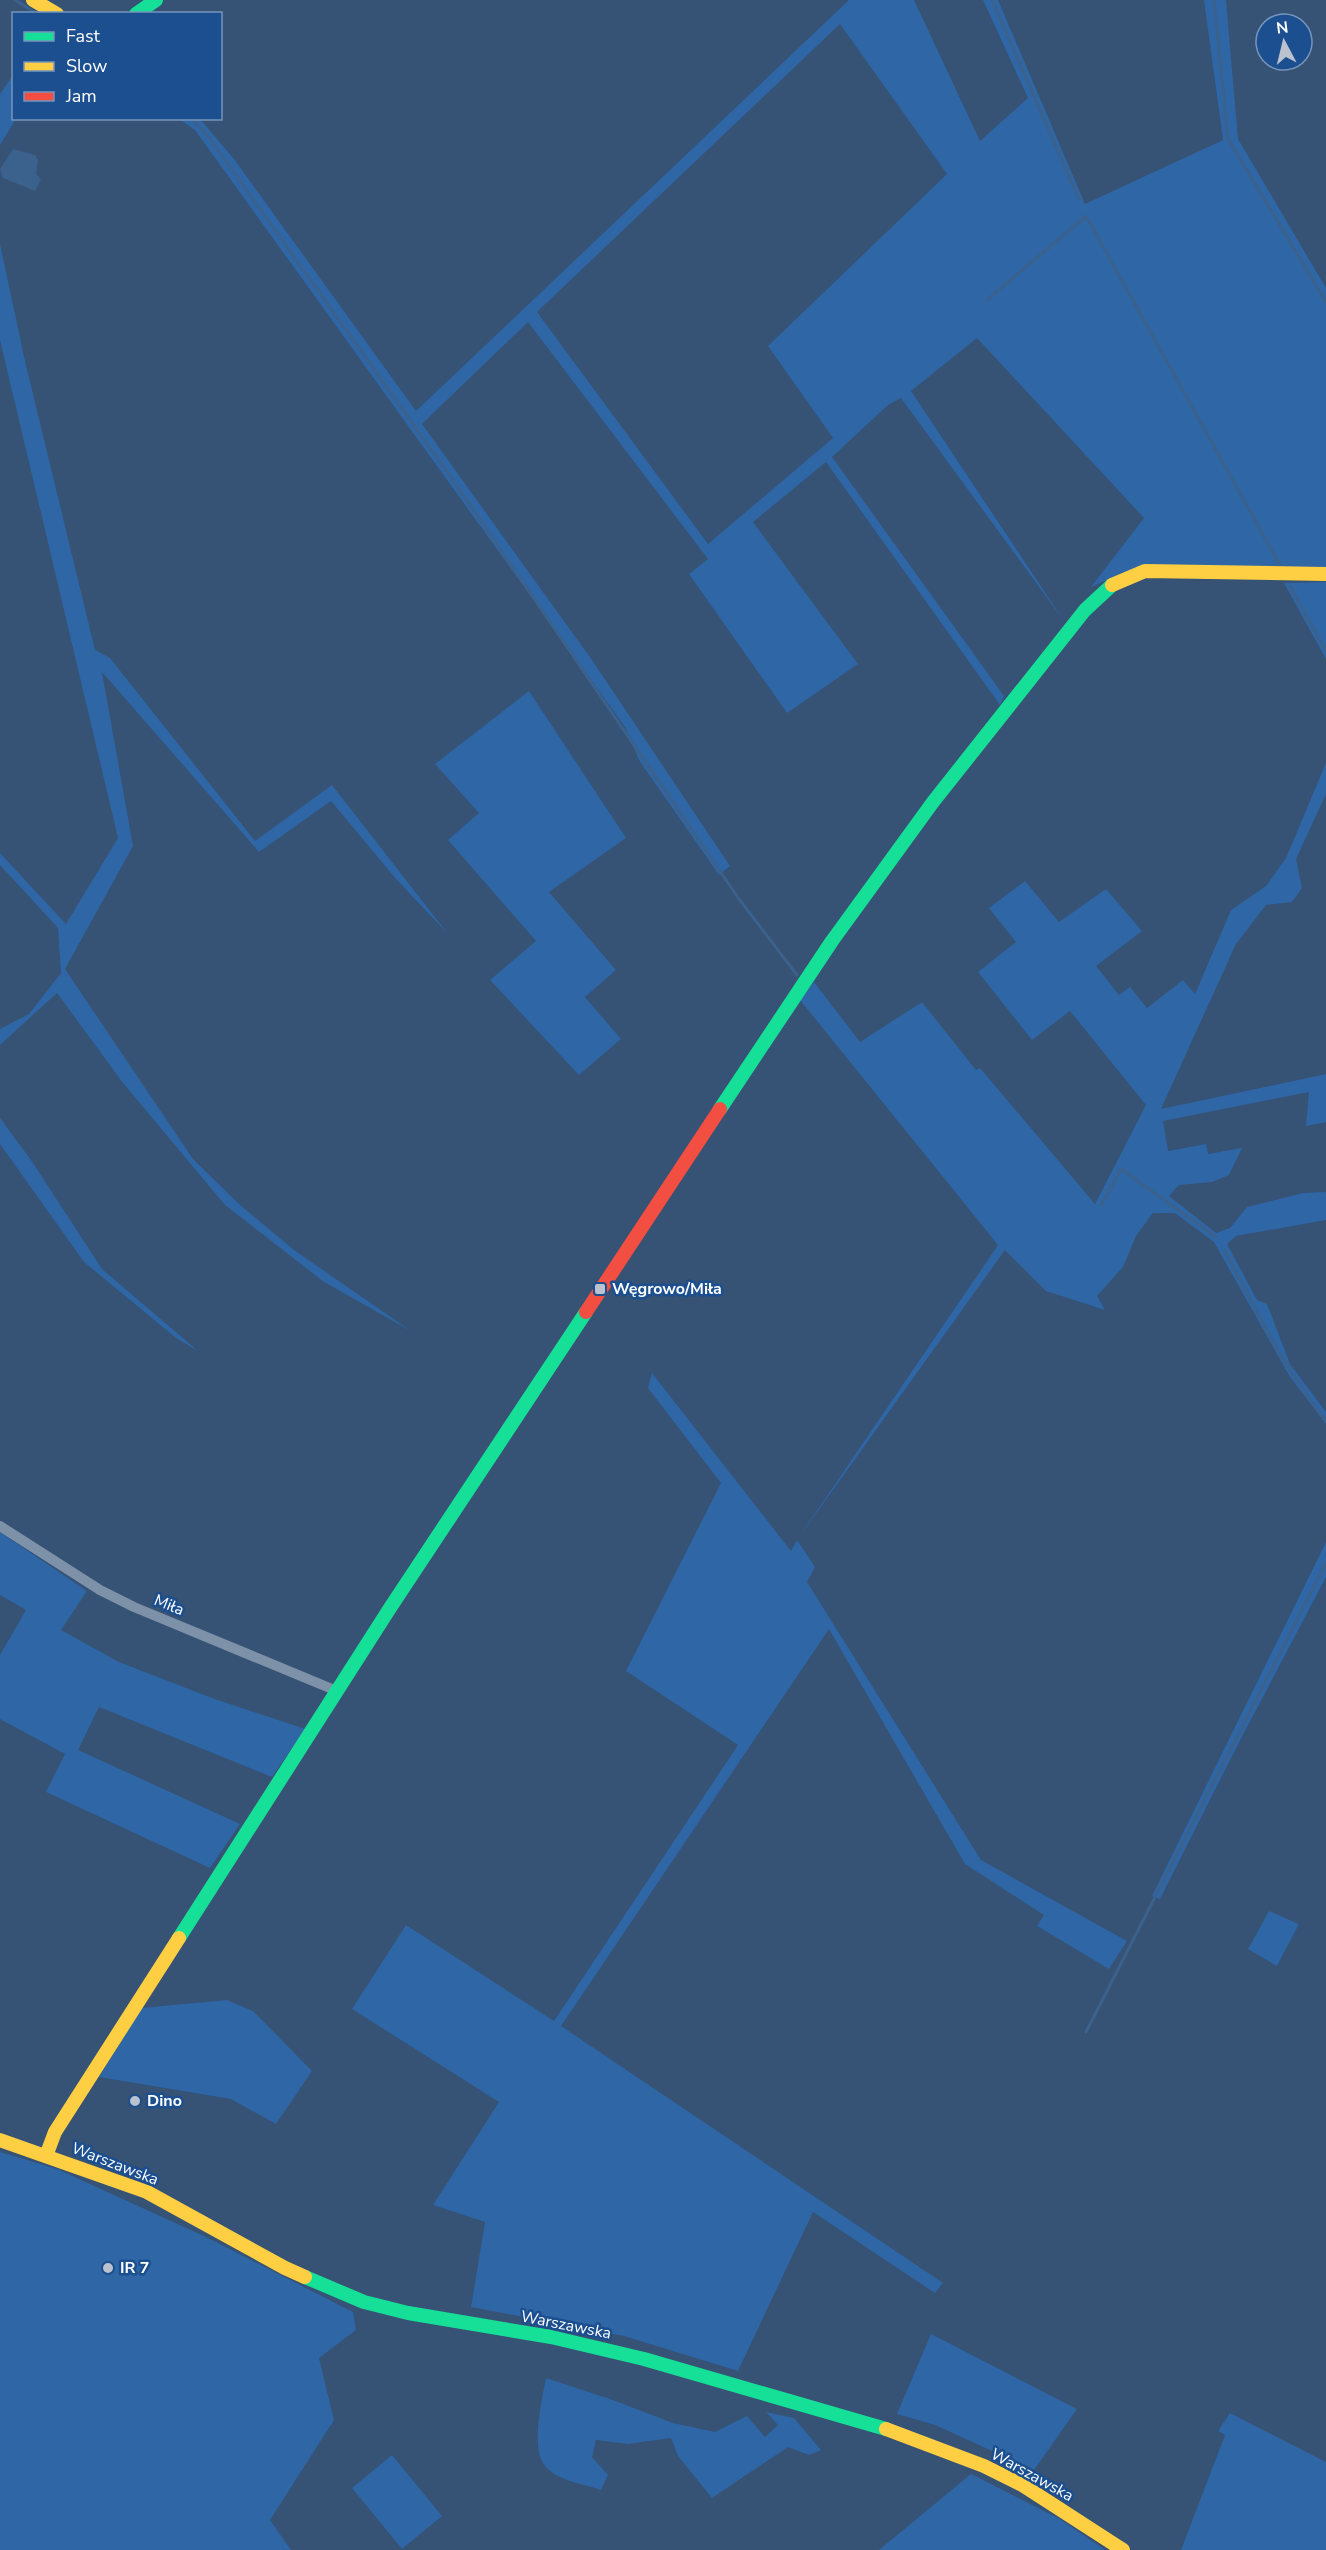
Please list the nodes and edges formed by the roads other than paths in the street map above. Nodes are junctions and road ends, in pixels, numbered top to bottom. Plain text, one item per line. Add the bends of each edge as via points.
1 (33, 0) edge
2 (156, 0) edge
3 (54, 12) edge
4 (139, 12) edge
5 (1326, 574) edge
6 (0, 1526) edge
7 (337, 1691) junction
8 (0, 2140) edge
9 (46, 2156) junction
10 (1123, 2550) edge

1 - 3 street
2 - 4 street
5 - 7 street via 1145,571 1124,576 1085,610 933,802 832,941
6 - 7 street, Miła via 109,1595
7 - 9 street via 77,2097
8 - 9 street, Warszawska
9 - 10 street, Warszawska via 147,2192 285,2268 364,2302 551,2337 644,2359 939,2448 1024,2486

